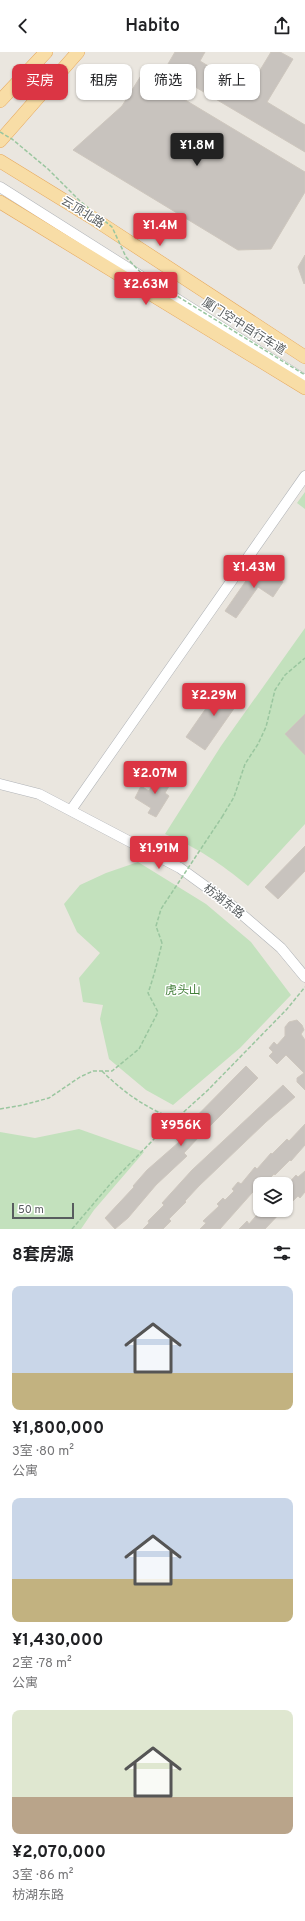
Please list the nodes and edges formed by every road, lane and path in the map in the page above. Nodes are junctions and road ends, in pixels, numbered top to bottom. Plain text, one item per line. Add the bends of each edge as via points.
1 (46, 52) edge
2 (78, 52) edge
3 (0, 101) edge
4 (0, 132) edge
5 (0, 141) edge
6 (0, 161) edge
7 (0, 187) edge
8 (0, 202) edge
9 (305, 357) edge
10 (305, 375) edge
11 (305, 380) edge
12 (305, 388) edge
13 (305, 476) edge
14 (305, 658) edge
15 (0, 784) edge
16 (71, 810) junction
17 (305, 977) edge
18 (305, 986) edge
19 (102, 1071) junction
20 (0, 1110) edge
21 (175, 1119) junction
22 (72, 1229) edge

1 - 3 main road
2 - 5 main road
4 - 10 path, 厦门空中自行车道, bridge via 48,168 80,201 112,227 126,257 143,275
6 - 9 main road, 云顶北路
7 - 11 street, bridge
8 - 12 main road
13 - 16 street
14 - 19 path, bridge via 285,675 275,690 261,738 245,764 234,796 161,909 156,926 162,943 157,969 148,993 158,1012 139,1049 112,1070
15 - 16 street, 枋湖东路 via 39,794
16 - 17 street, 枋湖东路 via 186,873 232,905 281,948
18 - 21 path via 282,1014 208,1090
19 - 20 path via 93,1071 80,1077 49,1098
19 - 21 path via 154,1111
21 - 22 path via 112,1182

